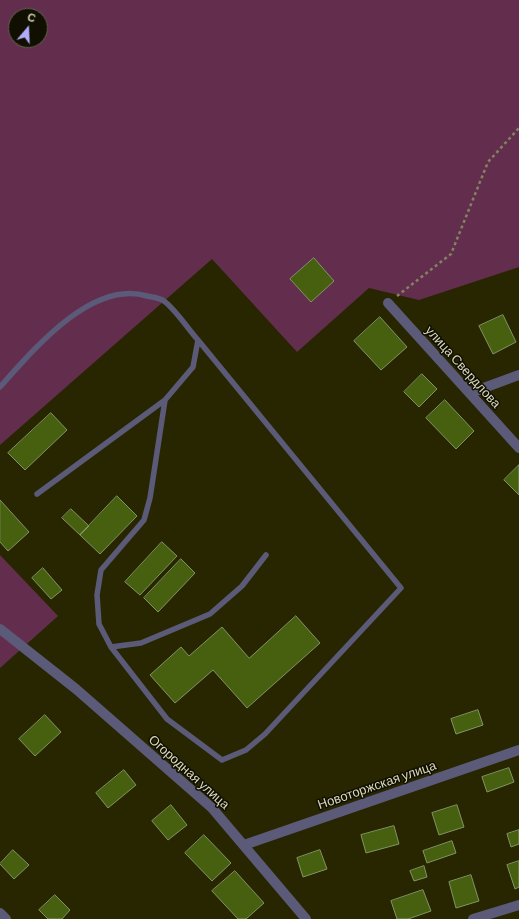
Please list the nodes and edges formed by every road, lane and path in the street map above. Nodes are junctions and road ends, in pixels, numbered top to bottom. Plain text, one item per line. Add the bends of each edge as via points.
1 (519, 128) edge
2 (388, 303) joint
3 (198, 340) junction
4 (519, 375) edge
5 (0, 387) edge
6 (470, 394) junction
7 (165, 400) junction
8 (519, 448) edge
9 (37, 494) dead end
10 (266, 555) dead end
11 (0, 629) edge
12 (111, 647) junction
13 (519, 750) edge
14 (244, 845) junction
15 (519, 905) edge
16 (0, 913) edge
17 (6, 919) edge
18 (306, 919) edge
19 (473, 919) edge

1 - 2 path via 488,162 451,254
2 - 6 street, улица Свердлова
3 - 5 lane via 164,301 135,292 105,297 75,313 28,356
3 - 7 lane via 193,367
3 - 12 lane via 401,588 265,734 246,750 222,760 166,720
4 - 6 street
6 - 8 street, улица Свердлова
7 - 9 lane
7 - 12 lane via 150,498 144,520 101,570 97,595 99,624
10 - 12 lane via 242,586 210,614 141,643
11 - 14 street, Огородная улица via 76,689 212,808
13 - 14 street, Новоторжская улица
14 - 18 street, Огородная улица
15 - 19 street
16 - 17 street

